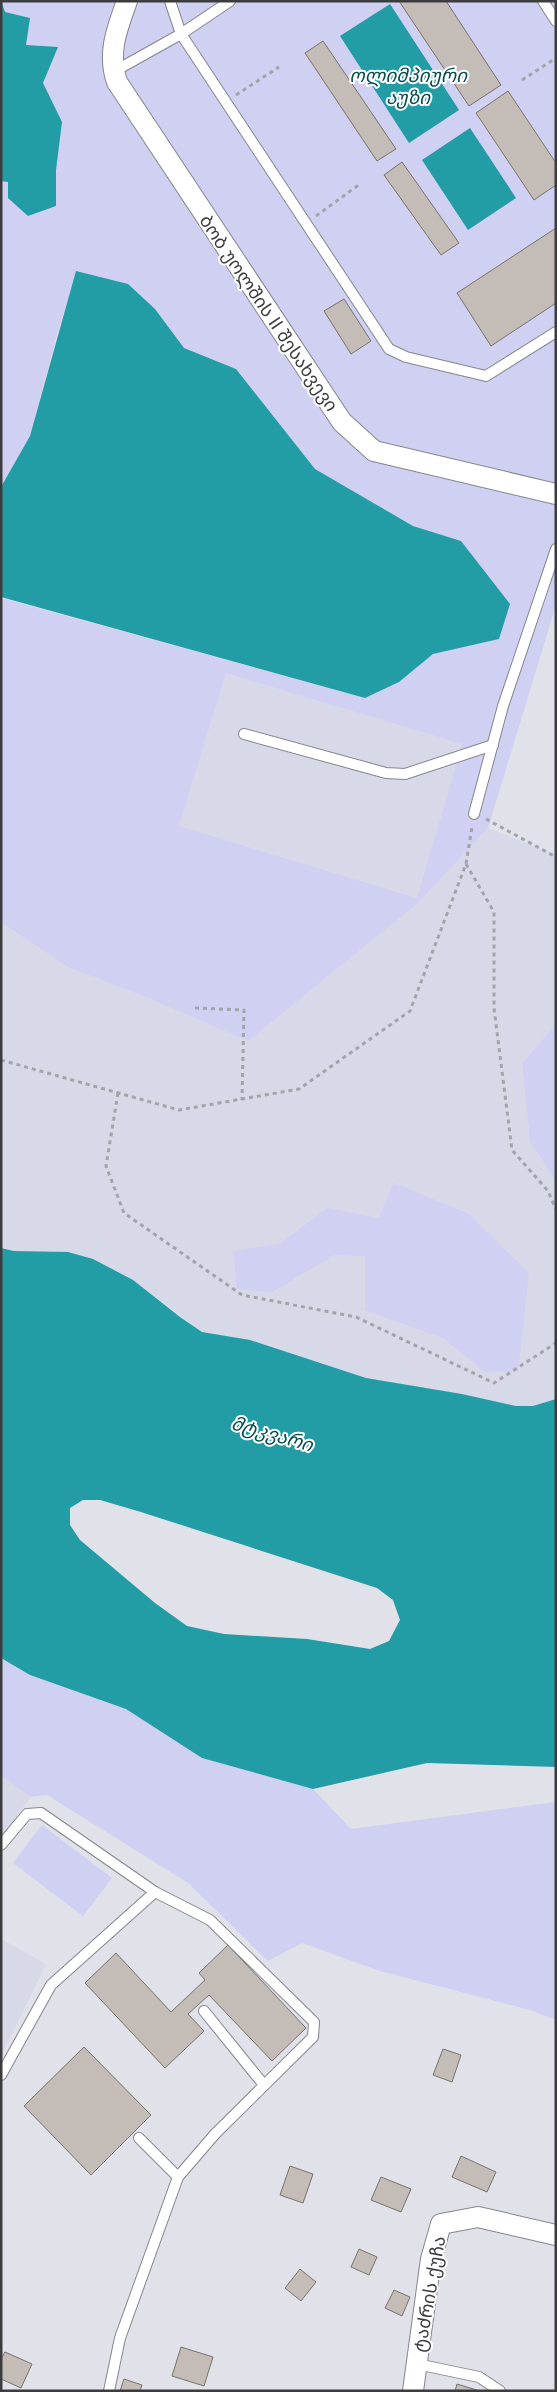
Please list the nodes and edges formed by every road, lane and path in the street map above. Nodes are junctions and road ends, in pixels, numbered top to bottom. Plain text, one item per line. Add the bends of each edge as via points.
1 (127, 1) edge
2 (170, 1) edge
3 (230, 1) edge
4 (543, 1) edge
5 (556, 20) edge
6 (181, 34) junction
7 (556, 58) edge
8 (279, 67) dead end
9 (113, 72) junction
10 (522, 80) dead end
11 (226, 102) junction
12 (360, 184) dead end
13 (306, 223) junction
14 (556, 332) edge
15 (556, 494) edge
16 (556, 549) edge
17 (244, 734) dead end
18 (493, 745) junction
19 (474, 814) junction
20 (556, 857) edge
21 (466, 864) junction
22 (195, 1008) dead end
23 (1, 1060) edge
24 (118, 1093) junction
25 (242, 1100) junction
26 (556, 1210) edge
27 (556, 1343) edge
28 (1, 1846) edge
29 (155, 1892) junction
30 (204, 2011) dead end
31 (1, 2075) edge
32 (264, 2085) junction
33 (139, 2138) dead end
34 (178, 2177) junction
35 (556, 2235) edge
36 (417, 2364) junction
37 (109, 2391) edge
38 (413, 2391) edge
39 (500, 2391) edge

1 - 9 street, ბობ უოლშის II შესახვევი via 112,50
2 - 6 lane
3 - 6 lane
4 - 5 lane
6 - 9 lane
6 - 11 lane
7 - 10 path
8 - 11 path
9 - 15 street, ბობ უოლშის II შესახვევი via 122,91 342,422 374,451
11 - 13 lane
12 - 13 path
13 - 14 lane via 389,349 406,357 486,376
16 - 18 lane
17 - 18 lane via 386,772 405,774
18 - 19 lane
19 - 20 path
19 - 21 path
21 - 25 path via 410,1012 299,1089
21 - 26 path via 494,912 494,1008 512,1150 548,1191
22 - 25 path via 244,1010
23 - 24 path
24 - 25 path via 179,1110
24 - 27 path via 106,1166 124,1213 242,1295 356,1317 494,1383
28 - 29 lane via 27,1814 41,1813
29 - 31 lane via 51,1985
29 - 32 lane via 210,1920 314,2022 313,2037
30 - 32 lane
32 - 34 lane
33 - 34 lane
34 - 37 lane via 120,2338
35 - 36 street, ტაძრის ქუჩა via 478,2217 441,2224 431,2259
36 - 38 street, ტაძრის ქუჩა
36 - 39 lane via 478,2377

